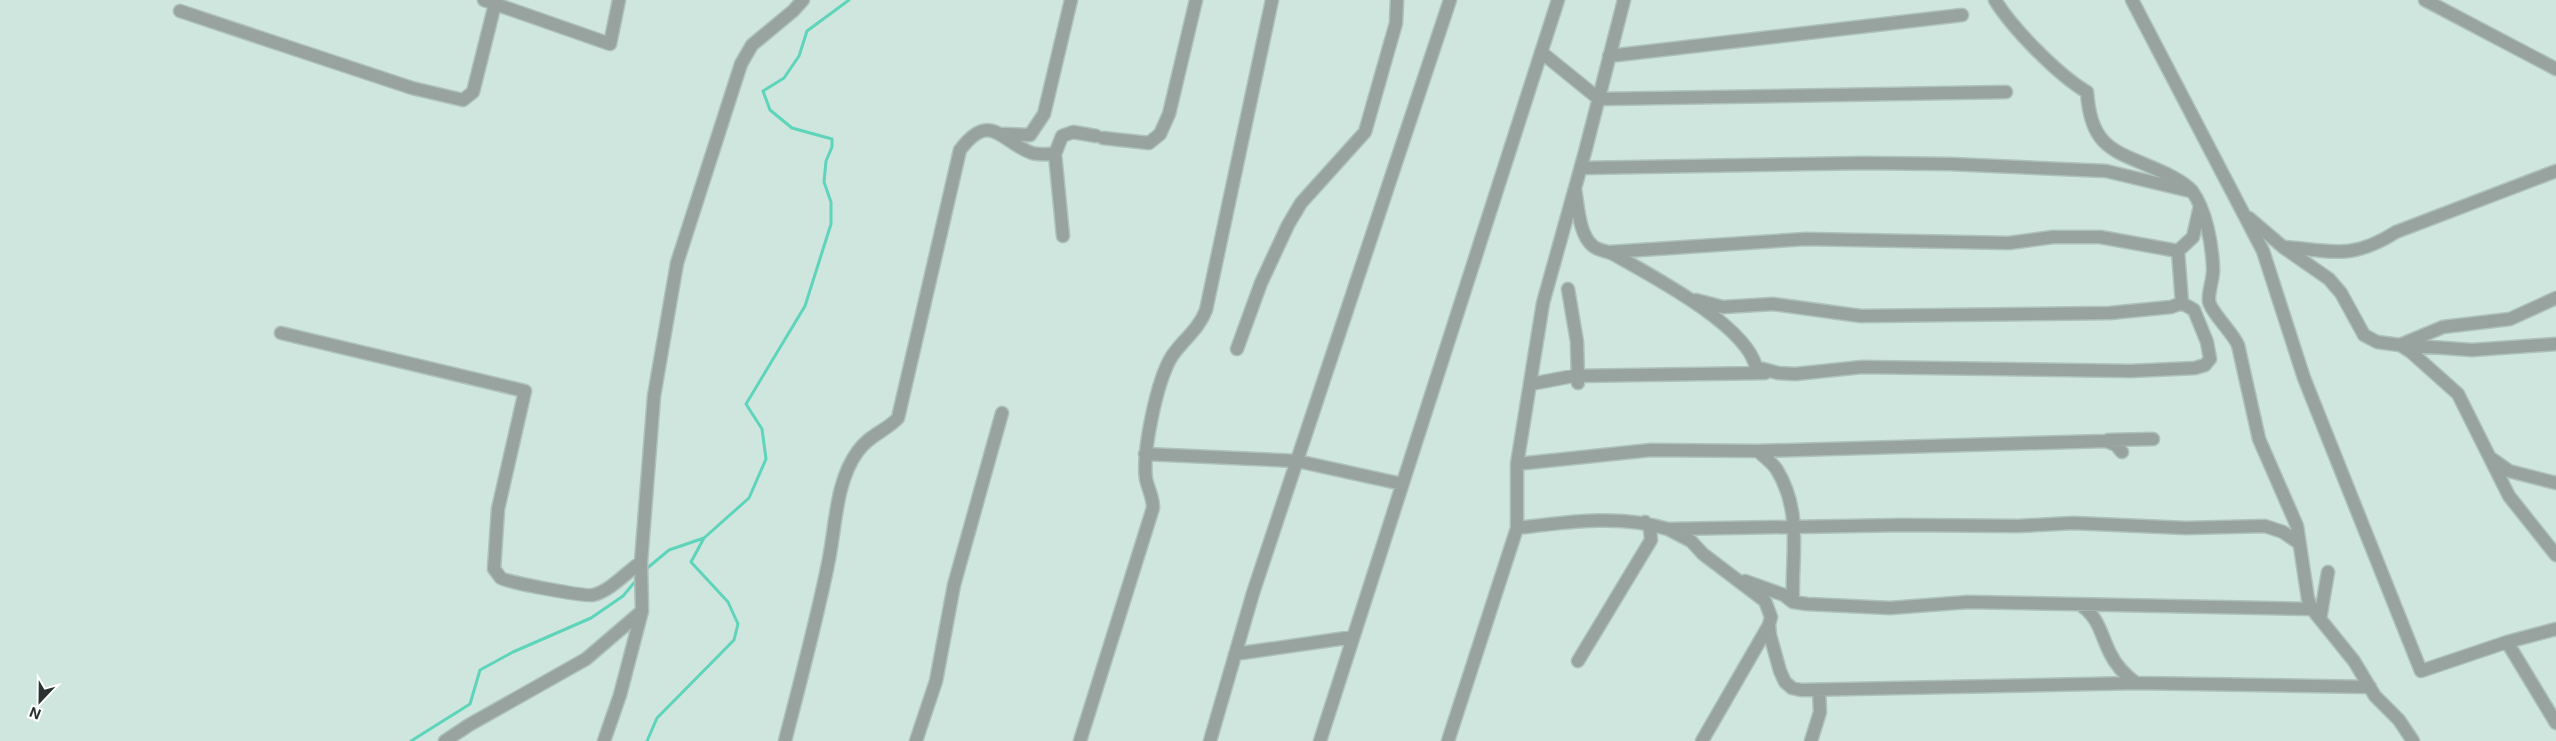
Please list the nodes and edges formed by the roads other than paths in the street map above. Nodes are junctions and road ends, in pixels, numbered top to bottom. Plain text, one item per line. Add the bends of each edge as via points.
1 (619, 0) edge
2 (803, 0) edge
3 (1071, 0) edge
4 (1196, 0) edge
5 (1272, 0) edge
6 (1397, 0) edge
7 (1450, 0) edge
8 (1558, 0) edge
9 (1624, 0) edge
10 (1995, 0) edge
11 (2132, 0) edge
12 (2426, 0) edge
13 (490, 2) edge
14 (180, 11) dead end
15 (1962, 15) dead end
16 (1541, 52) junction
17 (1609, 56) junction
18 (2556, 69) edge
19 (2006, 92) dead end
20 (1599, 98) junction
21 (1002, 134) junction
22 (1055, 154) junction
23 (1581, 168) junction
24 (2556, 171) edge
25 (1575, 189) junction
26 (2192, 192) junction
27 (2200, 206) junction
28 (2243, 214) junction
29 (1063, 236) dead end
30 (2283, 247) junction
31 (2178, 251) junction
32 (1610, 252) junction
33 (1568, 289) dead end
34 (1680, 293) junction
35 (2556, 298) edge
36 (2182, 303) junction
37 (281, 333) dead end
38 (2556, 344) edge
39 (2400, 345) junction
40 (1237, 349) dead end
41 (1778, 373) junction
42 (1577, 380) junction
43 (1531, 384) junction
44 (1002, 413) dead end
45 (2152, 439) dead end
46 (2106, 440) junction
47 (2482, 443) junction
48 (1758, 451) junction
49 (2122, 452) dead end
50 (1145, 454) junction
51 (1297, 461) junction
52 (1517, 464) junction
53 (2556, 483) edge
54 (1402, 484) junction
55 (1646, 522) junction
56 (1795, 526) junction
57 (1517, 528) junction
58 (1668, 529) junction
59 (2299, 543) junction
60 (2556, 555) edge
61 (641, 562) junction
62 (2328, 572) dead end
63 (1732, 576) junction
64 (1788, 598) junction
65 (2082, 606) junction
66 (642, 611) junction
67 (2316, 614) junction
68 (1770, 621) junction
69 (2556, 629) edge
70 (1353, 638) junction
71 (2507, 642) junction
72 (1235, 654) junction
73 (1578, 661) dead end
74 (2136, 683) junction
75 (2370, 687) junction
76 (1819, 690) junction
77 (2556, 724) edge
78 (445, 741) edge
79 (604, 741) edge
80 (784, 741) edge
81 (916, 741) edge
82 (1080, 741) edge
83 (1210, 741) edge
84 (1320, 741) edge
85 (1448, 741) edge
86 (1702, 741) edge
87 (1811, 741) edge
88 (2413, 741) edge

1 - 13 street via 610,44
2 - 61 street via 752,45 741,64 678,263 654,396
3 - 21 street via 1044,114 1030,135
4 - 22 street via 1169,114 1160,134 1149,143 1073,132 1062,136
5 - 50 street via 1206,310 1201,322 1172,356 1163,374
6 - 40 street via 1396,22 1364,132 1301,203 1288,225 1261,283
7 - 51 street
8 - 16 street
9 - 17 street
10 - 26 street via 2036,50 2087,92 2088,114 2099,138 2114,150 2176,179
11 - 28 street
12 - 18 street
13 - 14 street via 473,92 463,100 412,88
15 - 17 street
16 - 20 street
16 - 54 street
17 - 20 street
19 - 20 street
20 - 23 street
21 - 22 street via 1032,153
21 - 80 street via 982,130 970,136 960,150 898,418 890,427 871,436 858,451 844,479 828,564
22 - 29 street
23 - 25 street
23 - 26 street via 1864,163 1960,165 2106,171
24 - 30 street via 2396,232 2375,245 2350,252
25 - 32 street via 1584,234 1593,247
25 - 43 street via 1543,303
26 - 27 street
27 - 31 street via 2193,237
27 - 59 street via 2213,269 2209,302 2238,345 2259,439 2297,526
28 - 30 street
28 - 71 street via 2263,251 2304,378 2421,671
30 - 39 street via 2329,279 2341,293 2364,335 2377,342
31 - 32 street via 2100,237 2052,237 2009,243 1806,238
31 - 36 street
32 - 34 street
33 - 42 street via 1576,342
34 - 36 street via 1723,307 1773,304 1861,316 2110,313
34 - 41 street via 1730,331 1753,356 1756,367
35 - 39 street via 2510,319 2443,327
36 - 41 street via 2194,310 2207,342 2210,359 2205,365 2195,368 2132,371 1862,367
37 - 61 street via 526,391 498,509 494,569 502,579 520,585 592,595 603,591
38 - 39 street via 2472,350
39 - 47 street via 2458,394
41 - 42 street
42 - 43 street
43 - 52 street
44 - 81 street via 954,585 936,681
45 - 46 street
46 - 48 street
46 - 49 street
47 - 53 street via 2494,462 2509,471
47 - 60 street via 2509,496
48 - 52 street via 1650,450
48 - 56 street via 1777,469 1792,508
50 - 51 street
50 - 82 street via 1146,481 1153,496 1153,508
51 - 54 street
51 - 72 street
52 - 57 street
54 - 70 street
55 - 57 street via 1592,520
55 - 58 street
55 - 73 street via 1651,540
56 - 58 street
56 - 59 street via 2010,527 2073,523 2186,528 2265,526 2283,532
56 - 64 street
57 - 85 street
58 - 63 street via 1691,541
59 - 67 street via 2308,598
61 - 66 street
62 - 67 street
63 - 64 street
63 - 68 street via 1765,600
64 - 65 street via 1890,608 1968,602
64 - 68 street
65 - 67 street via 2105,604
65 - 74 street via 2092,614 2122,672
66 - 78 street via 586,659
66 - 79 street
67 - 75 street via 2354,661
68 - 76 street via 1774,651 1785,682 1792,688
68 - 86 street
69 - 71 street
70 - 72 street
70 - 84 street
71 - 77 street
72 - 83 street
74 - 75 street
74 - 76 street
75 - 88 street
76 - 87 street via 1820,712

